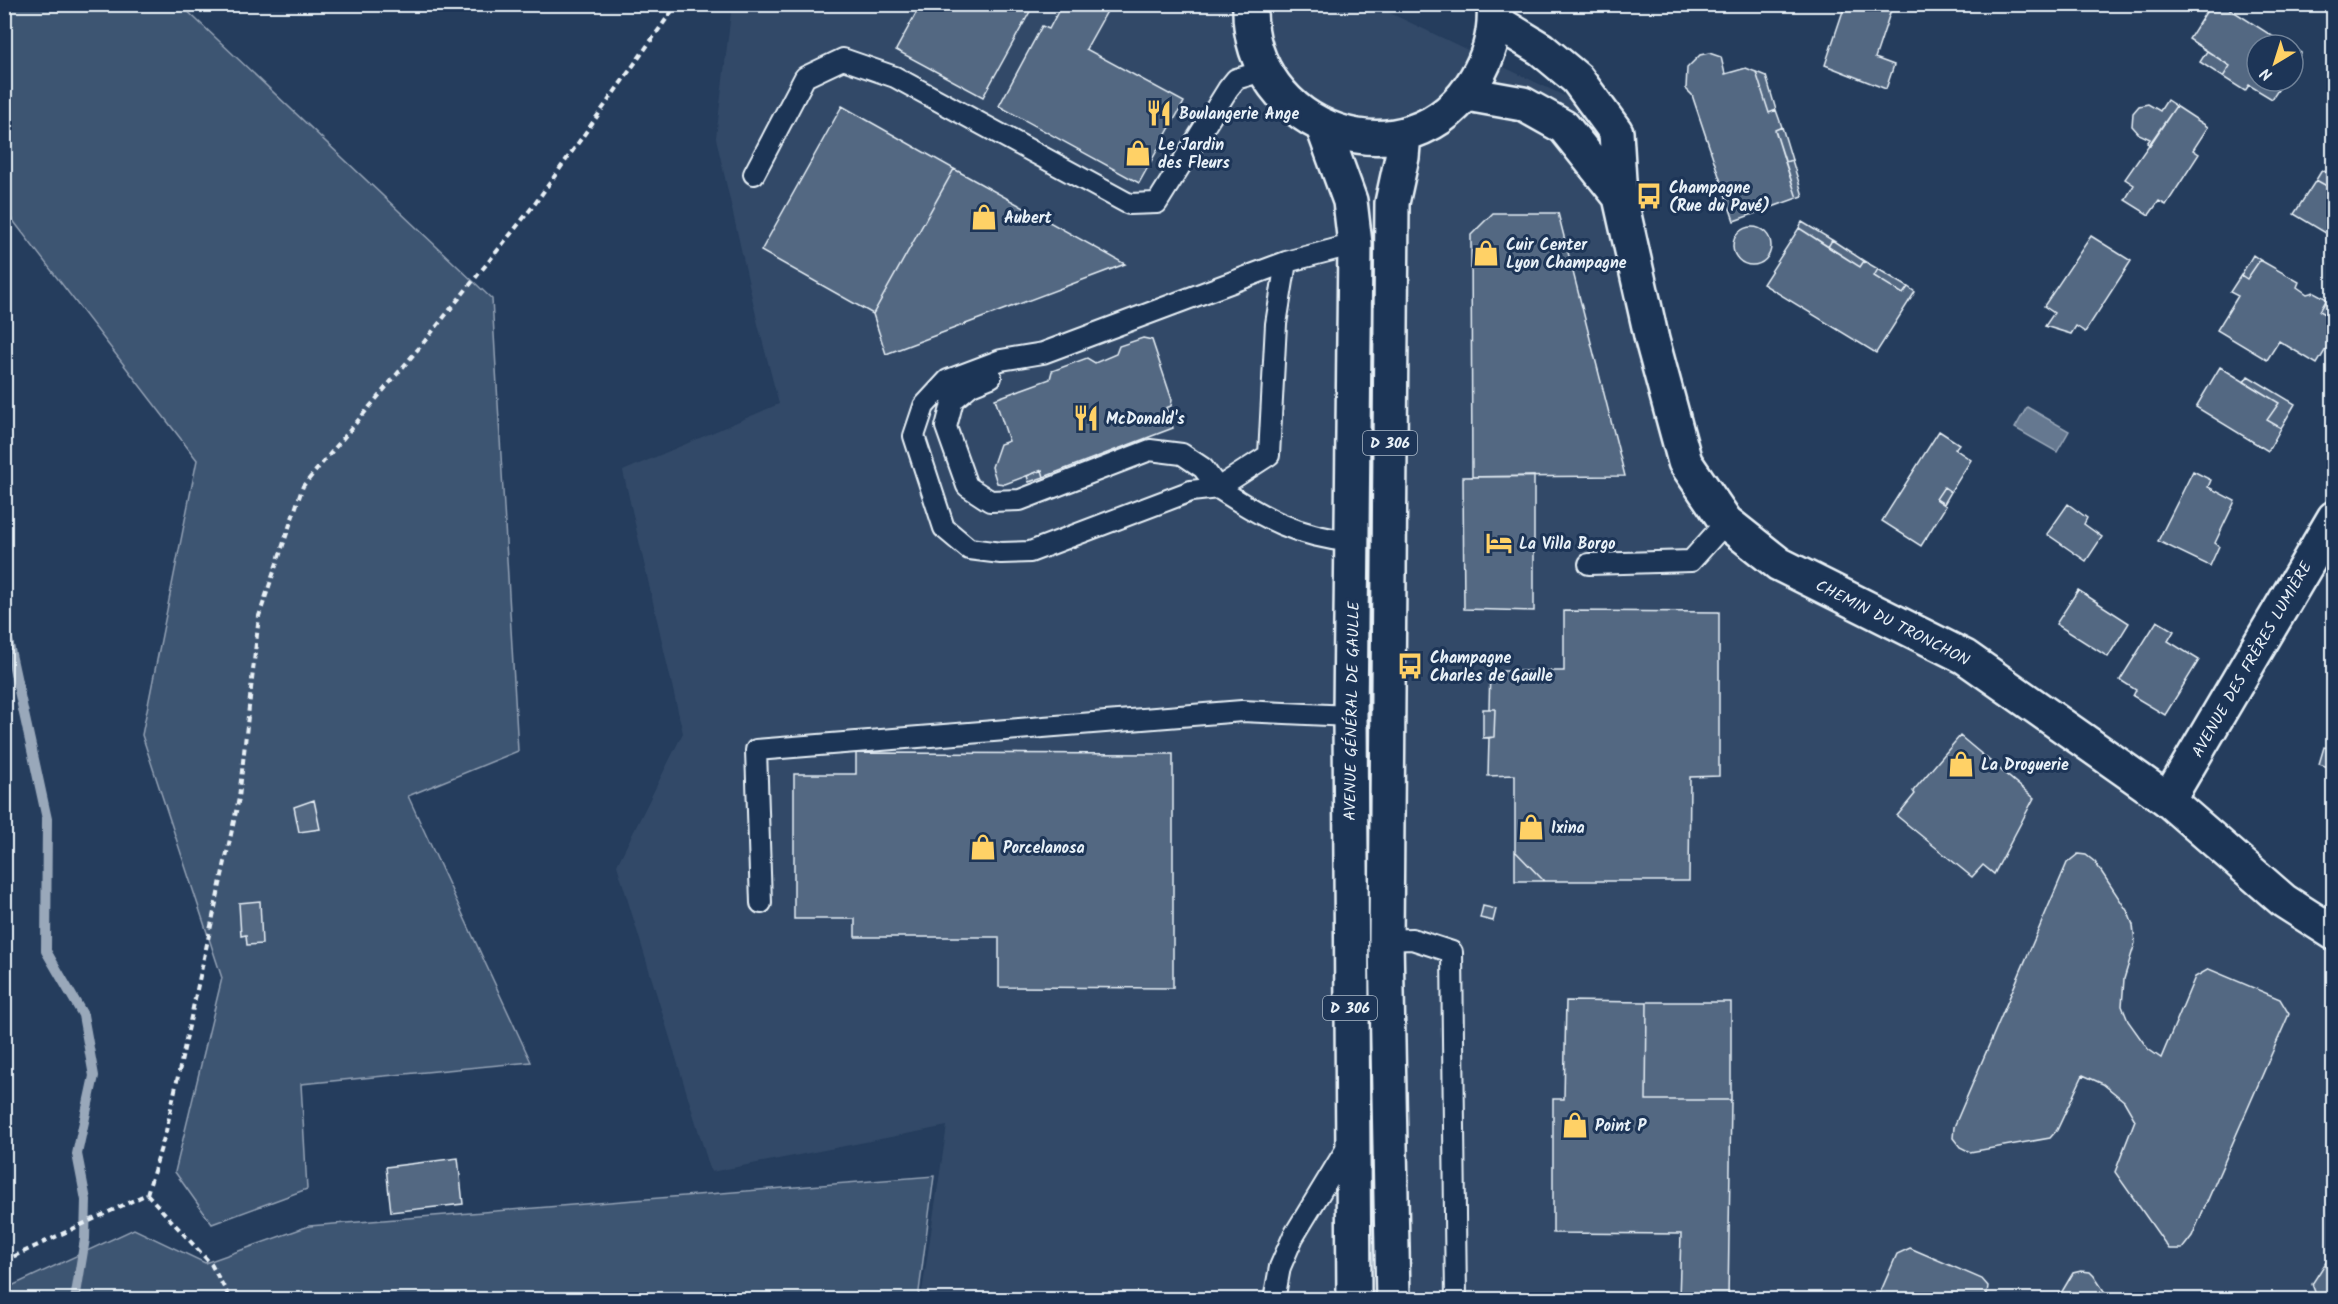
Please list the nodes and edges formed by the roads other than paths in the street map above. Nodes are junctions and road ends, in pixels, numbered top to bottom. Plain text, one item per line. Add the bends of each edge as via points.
1 (1250, 4) edge
2 (1495, 13) edge
3 (1263, 71) junction
4 (1467, 94) junction
5 (1323, 128) junction
6 (1404, 134) junction
7 (754, 174) dead end
8 (1620, 197) junction
9 (1355, 244) junction
10 (1286, 262) junction
11 (1043, 353) junction
12 (1218, 488) junction
13 (2334, 518) edge
14 (1726, 522) junction
15 (1353, 542) junction
16 (1589, 564) dead end
17 (1350, 716) junction
18 (2168, 800) junction
19 (761, 903) dead end
20 (2334, 933) edge
21 (1386, 940) junction
22 (1351, 1141) junction
23 (1274, 1299) edge
24 (1354, 1299) edge
25 (1393, 1299) edge
26 (1456, 1299) edge

1 - 3 main road via 1252,40
2 - 4 main road via 1487,60
2 - 8 main road, CHEMIN DU TRONCHON via 1577,79 1616,132
3 - 5 main road via 1279,94
3 - 7 lane via 1236,79 1157,203 1129,204 895,77 843,59 805,77
4 - 6 main road via 1439,119
4 - 8 main road, CHEMIN DU TRONCHON via 1523,104 1564,127
5 - 6 main road via 1363,138
5 - 9 main road, AVENUE GÉNÉRAL DE GAULLE / D 306 via 1347,192
6 - 21 main road, D 306 via 1392,203
8 - 14 main road, CHEMIN DU TRONCHON via 1685,462
9 - 10 lane
9 - 15 main road, AVENUE GÉNÉRAL DE GAULLE / D 306
10 - 11 lane
10 - 12 lane via 1276,324 1269,455
11 - 12 lane via 971,385 953,400 946,427 967,486 990,501 1020,500 1150,450 1182,454 1203,468
11 - 12 lane via 1001,360 948,380 924,406 914,436 944,528 969,549 1030,552 1191,491
12 - 15 lane via 1295,532
13 - 18 main road, AVENUE DES FRÈRES LUMIÈRE
14 - 16 lane via 1691,561
14 - 18 main road, CHEMIN DU TRONCHON via 1779,564 1965,657
15 - 17 main road, AVENUE GÉNÉRAL DE GAULLE / D 306
17 - 19 lane via 1242,711 756,750
17 - 22 main road, AVENUE GÉNÉRAL DE GAULLE / D 306
18 - 20 main road, CHEMIN DU TRONCHON via 2284,901
21 - 25 main road, D 306
21 - 26 lane via 1412,939 1452,952
22 - 23 lane via 1293,1237 1280,1267
22 - 24 main road, AVENUE GÉNÉRAL DE GAULLE / D 306

